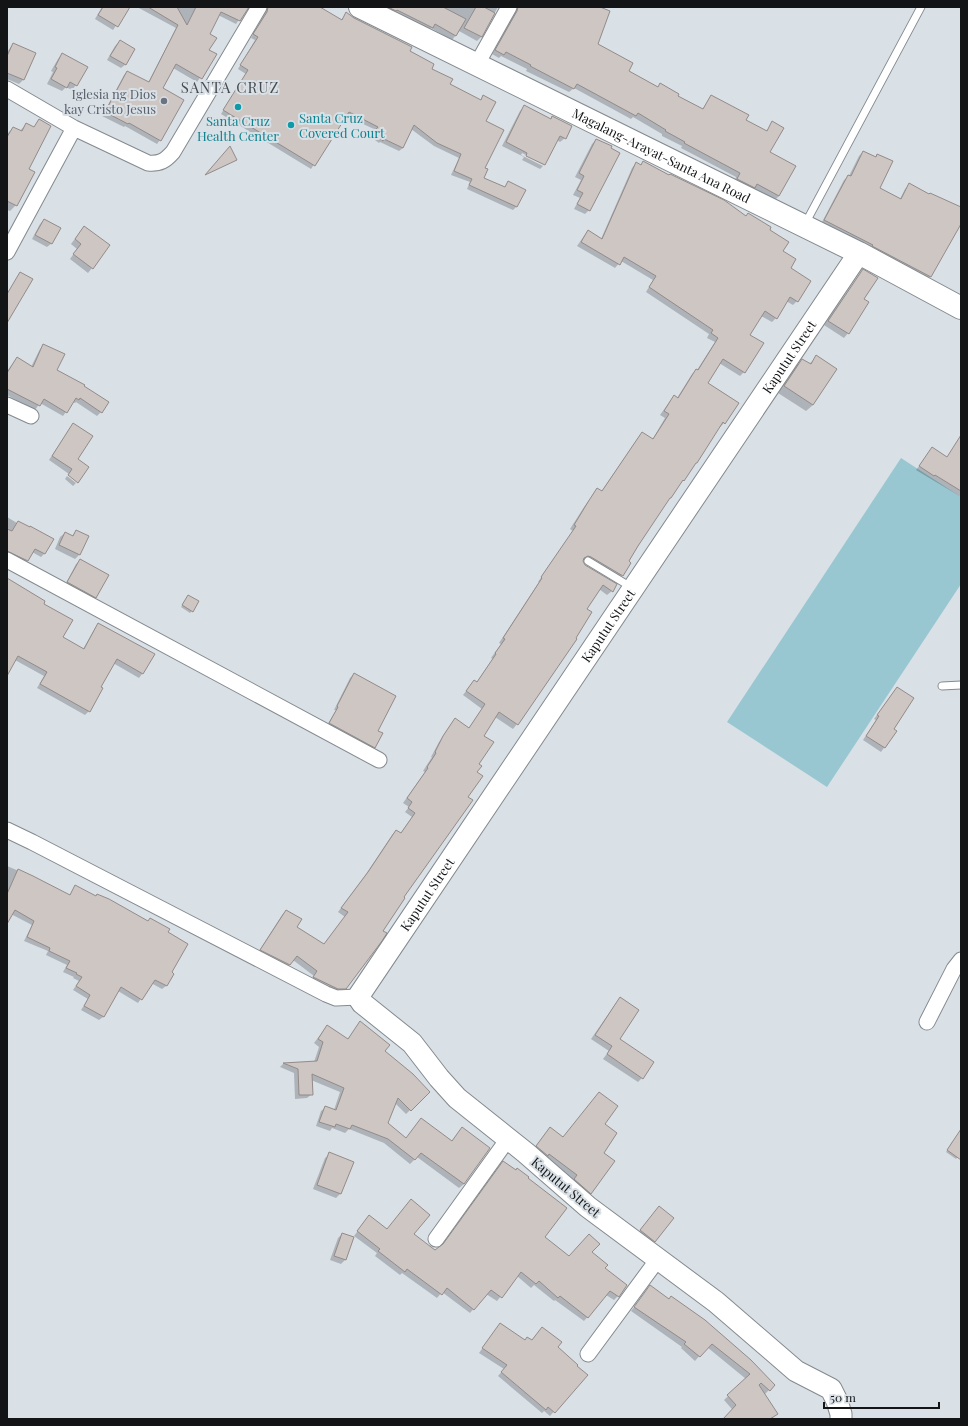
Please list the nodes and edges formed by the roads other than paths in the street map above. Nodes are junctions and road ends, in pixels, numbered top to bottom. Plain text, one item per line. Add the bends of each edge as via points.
1 (259, 7) edge
2 (360, 7) edge
3 (509, 7) edge
4 (922, 7) edge
5 (477, 64) junction
6 (7, 89) edge
7 (74, 128) junction
8 (804, 226) junction
9 (7, 252) edge
10 (859, 253) junction
11 (960, 306) edge
12 (7, 405) edge
13 (31, 416) dead end
14 (7, 560) edge
15 (588, 561) dead end
16 (633, 588) junction
17 (961, 684) edge
18 (942, 686) dead end
19 (379, 760) dead end
20 (7, 830) edge
21 (961, 960) edge
22 (358, 997) junction
23 (927, 1022) dead end
24 (508, 1139) junction
25 (436, 1239) dead end
26 (658, 1259) junction
27 (588, 1354) dead end
28 (841, 1419) edge

1 - 7 street via 166,160 155,164 148,163
2 - 5 main road, Magalang-Arayat-Santa Ana Road
3 - 5 street
4 - 8 lane
5 - 8 main road, Magalang-Arayat-Santa Ana Road
6 - 7 street
7 - 9 street
8 - 10 main road, Magalang-Arayat-Santa Ana Road
10 - 11 main road, Magalang-Arayat-Santa Ana Road
10 - 16 street, Kaputut Street
12 - 13 street
14 - 19 street
15 - 16 lane
16 - 22 street, Kaputut Street
17 - 18 lane
20 - 22 street via 326,994 336,998
21 - 23 street
22 - 24 street, Kaputut Street via 412,1043 438,1078 457,1098
24 - 25 street
24 - 26 street, Kaputut Street via 588,1207
26 - 27 street
26 - 28 street, Kaputut Street via 716,1302 796,1371 830,1389 837,1401

